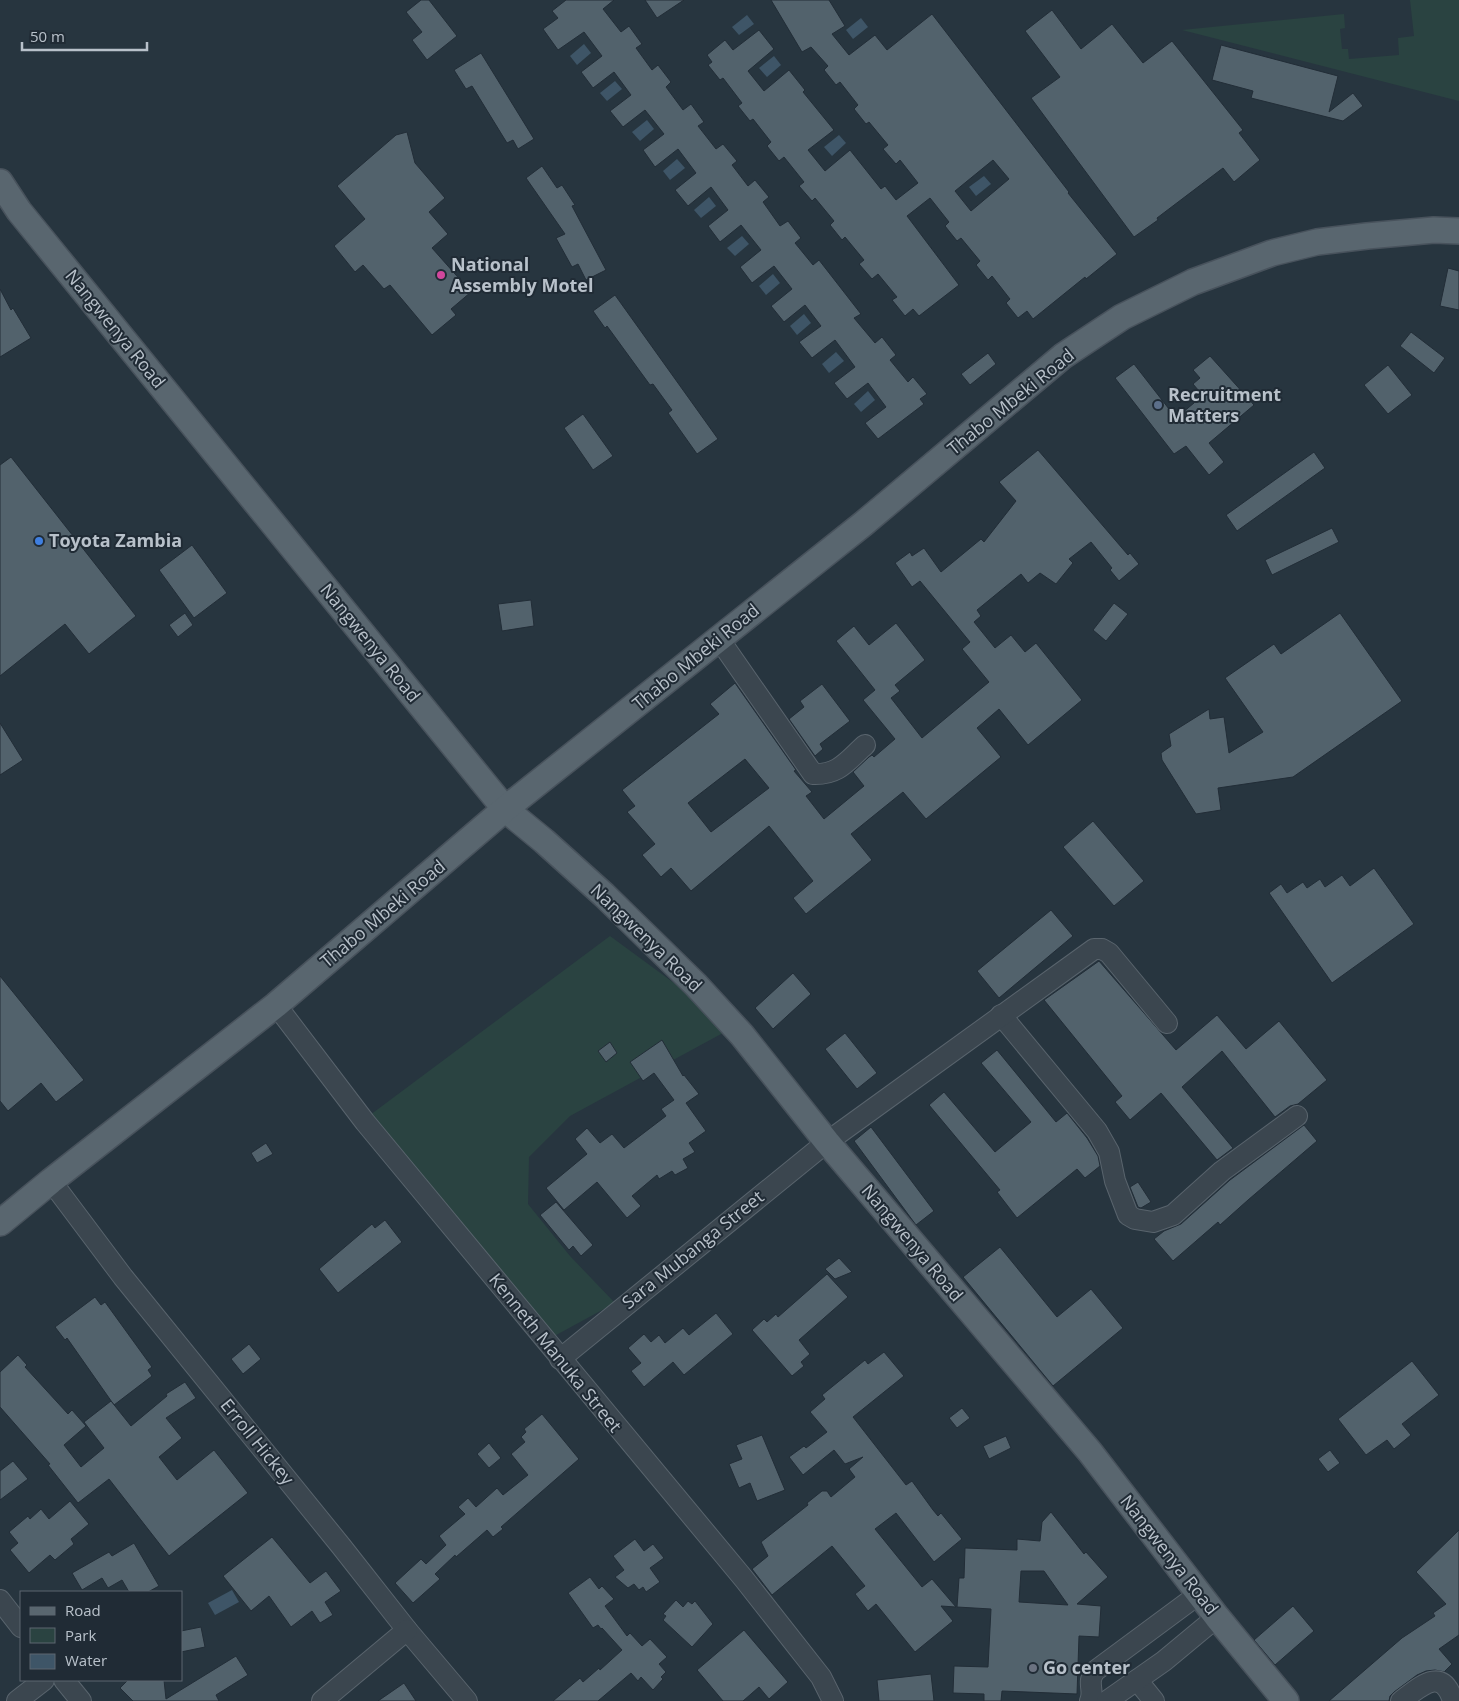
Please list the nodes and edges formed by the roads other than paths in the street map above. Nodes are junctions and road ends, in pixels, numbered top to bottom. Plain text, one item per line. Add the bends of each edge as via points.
1 (0, 182) edge
2 (1459, 231) edge
3 (719, 639) junction
4 (865, 745) dead end
5 (505, 809) junction
6 (276, 1005) junction
7 (1002, 1015) junction
8 (1166, 1023) dead end
9 (1298, 1116) dead end
10 (827, 1142) junction
11 (51, 1181) junction
12 (0, 1223) edge
13 (560, 1359) junction
14 (1199, 1594) junction
15 (0, 1600) edge
16 (1217, 1617) junction
17 (20, 1626) edge
18 (407, 1630) junction
19 (1137, 1680) junction
20 (43, 1681) edge
21 (65, 1681) edge
22 (1097, 1700) edge
23 (17, 1701) edge
24 (81, 1701) edge
25 (322, 1701) edge
26 (467, 1701) edge
27 (832, 1701) edge
28 (1154, 1701) edge
29 (1286, 1701) edge
30 (1401, 1701) edge
31 (1453, 1701) edge

1 - 5 main road, Nangwenya Road via 19,211
2 - 3 main road, Thabo Mbeki Road via 1434,230 1317,242 1193,282 1122,317 1063,356 863,524
3 - 4 street via 813,774 836,771
3 - 5 main road, Thabo Mbeki Road
5 - 6 main road, Thabo Mbeki Road
5 - 10 main road, Nangwenya Road via 604,895 696,985 742,1035
6 - 11 main road, Thabo Mbeki Road
6 - 13 street, Kenneth Manuka Street via 365,1122
7 - 8 street, Sara Mubanga Street via 1086,954 1102,949 1109,953
7 - 9 street via 1097,1131 1109,1152 1115,1181 1128,1215 1135,1220 1154,1222 1173,1215 1222,1171
7 - 10 street, Sara Mubanga Street
10 - 13 street, Sara Mubanga Street
10 - 14 main road, Nangwenya Road via 1090,1452
11 - 12 main road, Thabo Mbeki Road
11 - 18 street, Erroll Hickey via 123,1277
13 - 27 street, Kenneth Manuka Street via 750,1587 821,1677
14 - 16 main road, Nangwenya Road
14 - 22 street via 1094,1671 1090,1682
15 - 17 street
16 - 19 street
16 - 29 main road, Nangwenya Road
18 - 25 street
18 - 26 street, Erroll Hickey
19 - 22 street
19 - 28 street
20 - 23 street
21 - 24 street
30 - 31 street via 1432,1681 1448,1688

